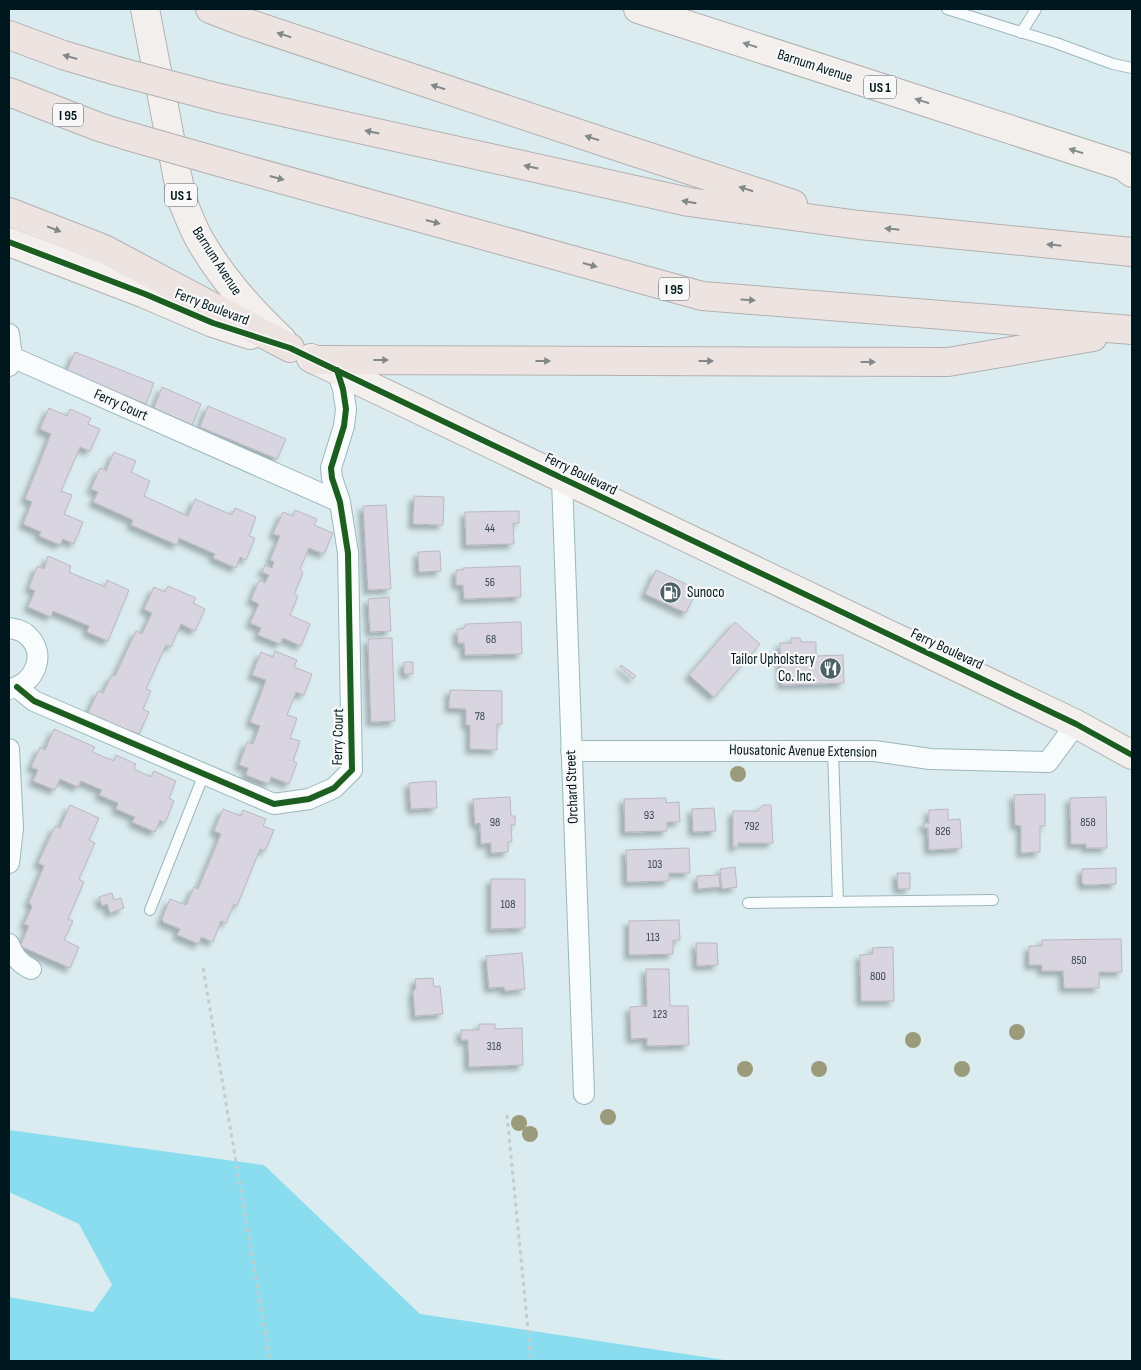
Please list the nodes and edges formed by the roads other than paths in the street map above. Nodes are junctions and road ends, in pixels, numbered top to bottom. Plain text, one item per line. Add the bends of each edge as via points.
1 (145, 9) edge
2 (210, 9) edge
3 (638, 9) edge
4 (947, 9) edge
5 (1036, 9) edge
6 (1021, 33) junction
7 (9, 35) edge
8 (1132, 68) edge
9 (9, 92) edge
10 (1132, 173) edge
11 (9, 212) edge
12 (859, 226) junction
13 (9, 242) edge
14 (1132, 252) edge
15 (1132, 330) edge
16 (9, 334) edge
17 (290, 348) junction
18 (10, 361) edge
19 (326, 365) junction
20 (562, 479) junction
21 (340, 502) junction
22 (9, 628) edge
23 (13, 688) edge
24 (1076, 724) junction
25 (9, 749) edge
26 (571, 751) junction
27 (833, 751) junction
28 (1129, 752) edge
29 (204, 774) junction
30 (9, 863) edge
31 (993, 900) dead end
32 (838, 902) junction
33 (748, 903) dead end
34 (150, 910) dead end
35 (9, 944) edge
36 (31, 969) dead end
37 (584, 1094) dead end

1 - 17 main road, Barnum Avenue / US 1 via 182,200 201,241 232,287
12 -> 2 highway
10 -> 3 main road, Barnum Avenue / US 1 via 1123,166
4 - 6 lane
5 - 6 lane
6 - 8 lane
12 -> 7 highway, bridge via 689,202 219,98 63,56
9 -> 15 highway, I 95, bridge via 128,136 702,296
11 -> 17 highway via 104,249
14 -> 12 highway
13 - 17 main road, Ferry Boulevard via 213,323
19 -> 15 highway via 948,362
16 - 18 street, Ferry Court
17 - 19 main road, Ferry Boulevard / US 1
18 - 21 street, Ferry Court
19 - 20 main road, Ferry Boulevard / US 1
19 - 21 street, Ferry Court via 343,389 346,409 331,468
20 - 24 main road, Ferry Boulevard / US 1
20 - 26 street, Orchard Street
21 - 29 street, Ferry Court via 348,553 352,770 334,788 309,798 274,804
22 - 23 street, Ferry Court via 27,635 37,653 34,674
23 - 29 street, Ferry Court
24 - 27 street, Housatonic Avenue Extension via 1048,762 930,759 874,750
24 - 28 main road, Ferry Boulevard / US 1
25 - 30 street via 13,828
26 - 27 street, Housatonic Avenue Extension
26 - 37 street, Orchard Street
27 - 32 lane
29 - 34 lane
31 - 32 lane
32 - 33 lane
35 - 36 street via 15,957

